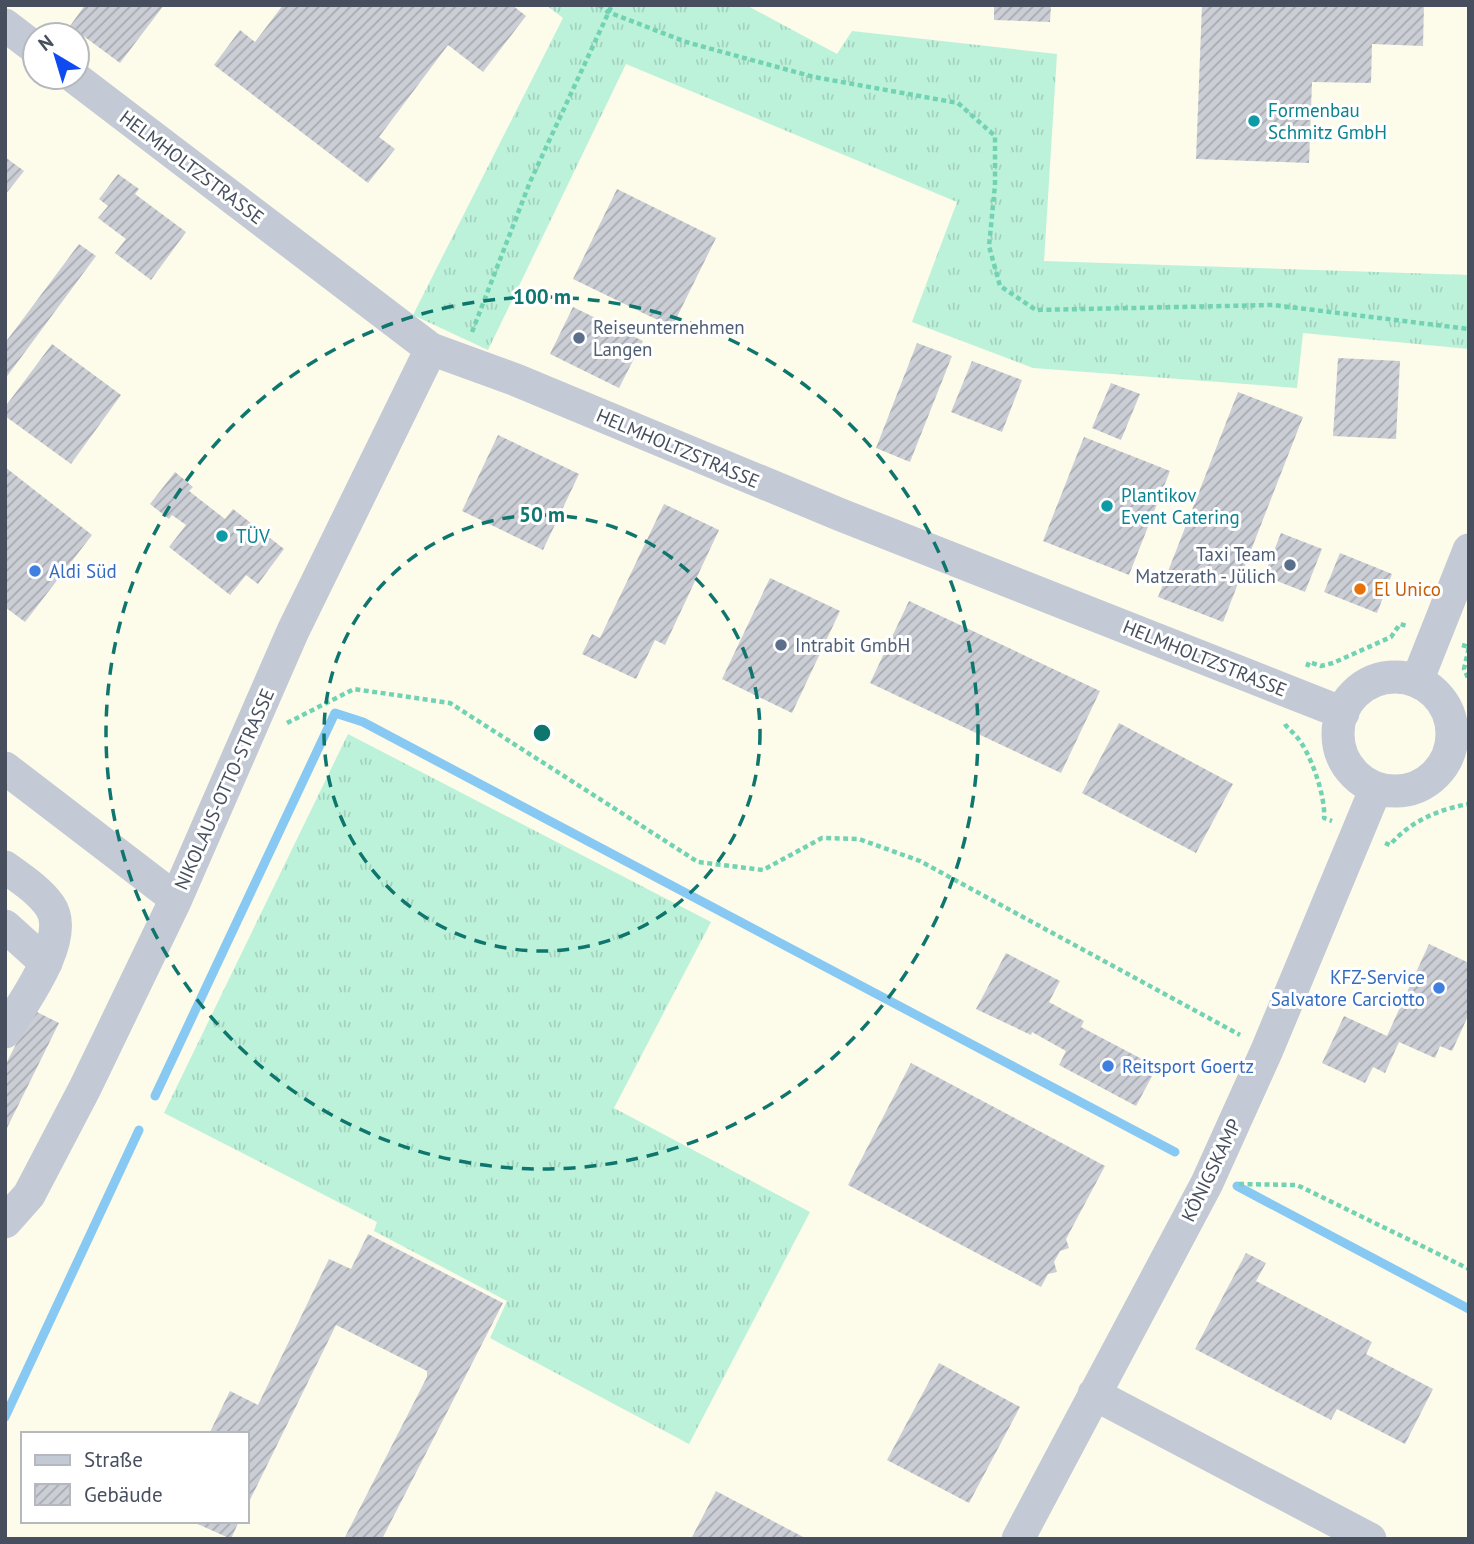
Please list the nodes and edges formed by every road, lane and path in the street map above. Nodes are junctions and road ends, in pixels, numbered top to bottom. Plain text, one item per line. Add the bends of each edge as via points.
1 (599, 5) edge
2 (612, 5) edge
3 (608, 12) junction
4 (5, 25) edge
5 (21, 37) edge
6 (91, 90) edge
7 (1469, 329) edge
8 (446, 354) junction
9 (1469, 551) edge
10 (1417, 681) junction
11 (1343, 713) junction
12 (249, 733) junction
13 (1459, 759) edge
14 (9, 779) edge
15 (1376, 788) junction
16 (5, 867) edge
17 (176, 899) junction
18 (5, 926) edge
19 (46, 963) junction
20 (5, 1032) edge
21 (1268, 1050) junction
22 (1206, 1183) junction
23 (5, 1222) edge
24 (1469, 1269) edge
25 (1094, 1394) junction
26 (1018, 1539) edge
27 (1370, 1539) edge

1 - 3 path
2 - 3 path
3 - 7 path via 687,43 814,77 958,103 995,136 989,246 1000,286 1036,310 1273,305
3 - 8 path
4 - 5 street
6 - 8 street, HELMHOLTZSTRASSE
8 - 11 street, HELMHOLTZSTRASSE
8 - 12 street, NIKOLAUS-OTTO-STRASSE via 293,631
9 - 10 street
10 - 11 street via 1392,676 1373,681 1357,692
10 - 13 street via 1441,699 1450,715
11 - 15 street via 1339,746 1346,764 1359,779
12 - 17 street, NIKOLAUS-OTTO-STRASSE
12 - 21 path via 285,724 354,689 450,703 698,862 762,870 822,838 859,839 920,861
13 - 15 street via 1413,789
14 - 17 street
15 - 21 street, KÖNIGSKAMP
16 - 19 street via 51,907 57,928
17 - 23 street, NIKOLAUS-OTTO-STRASSE via 29,1195
18 - 19 street
19 - 20 street
21 - 22 street, KÖNIGSKAMP
22 - 24 path via 1297,1185
22 - 25 street, KÖNIGSKAMP
25 - 26 street, KÖNIGSKAMP
25 - 27 street

